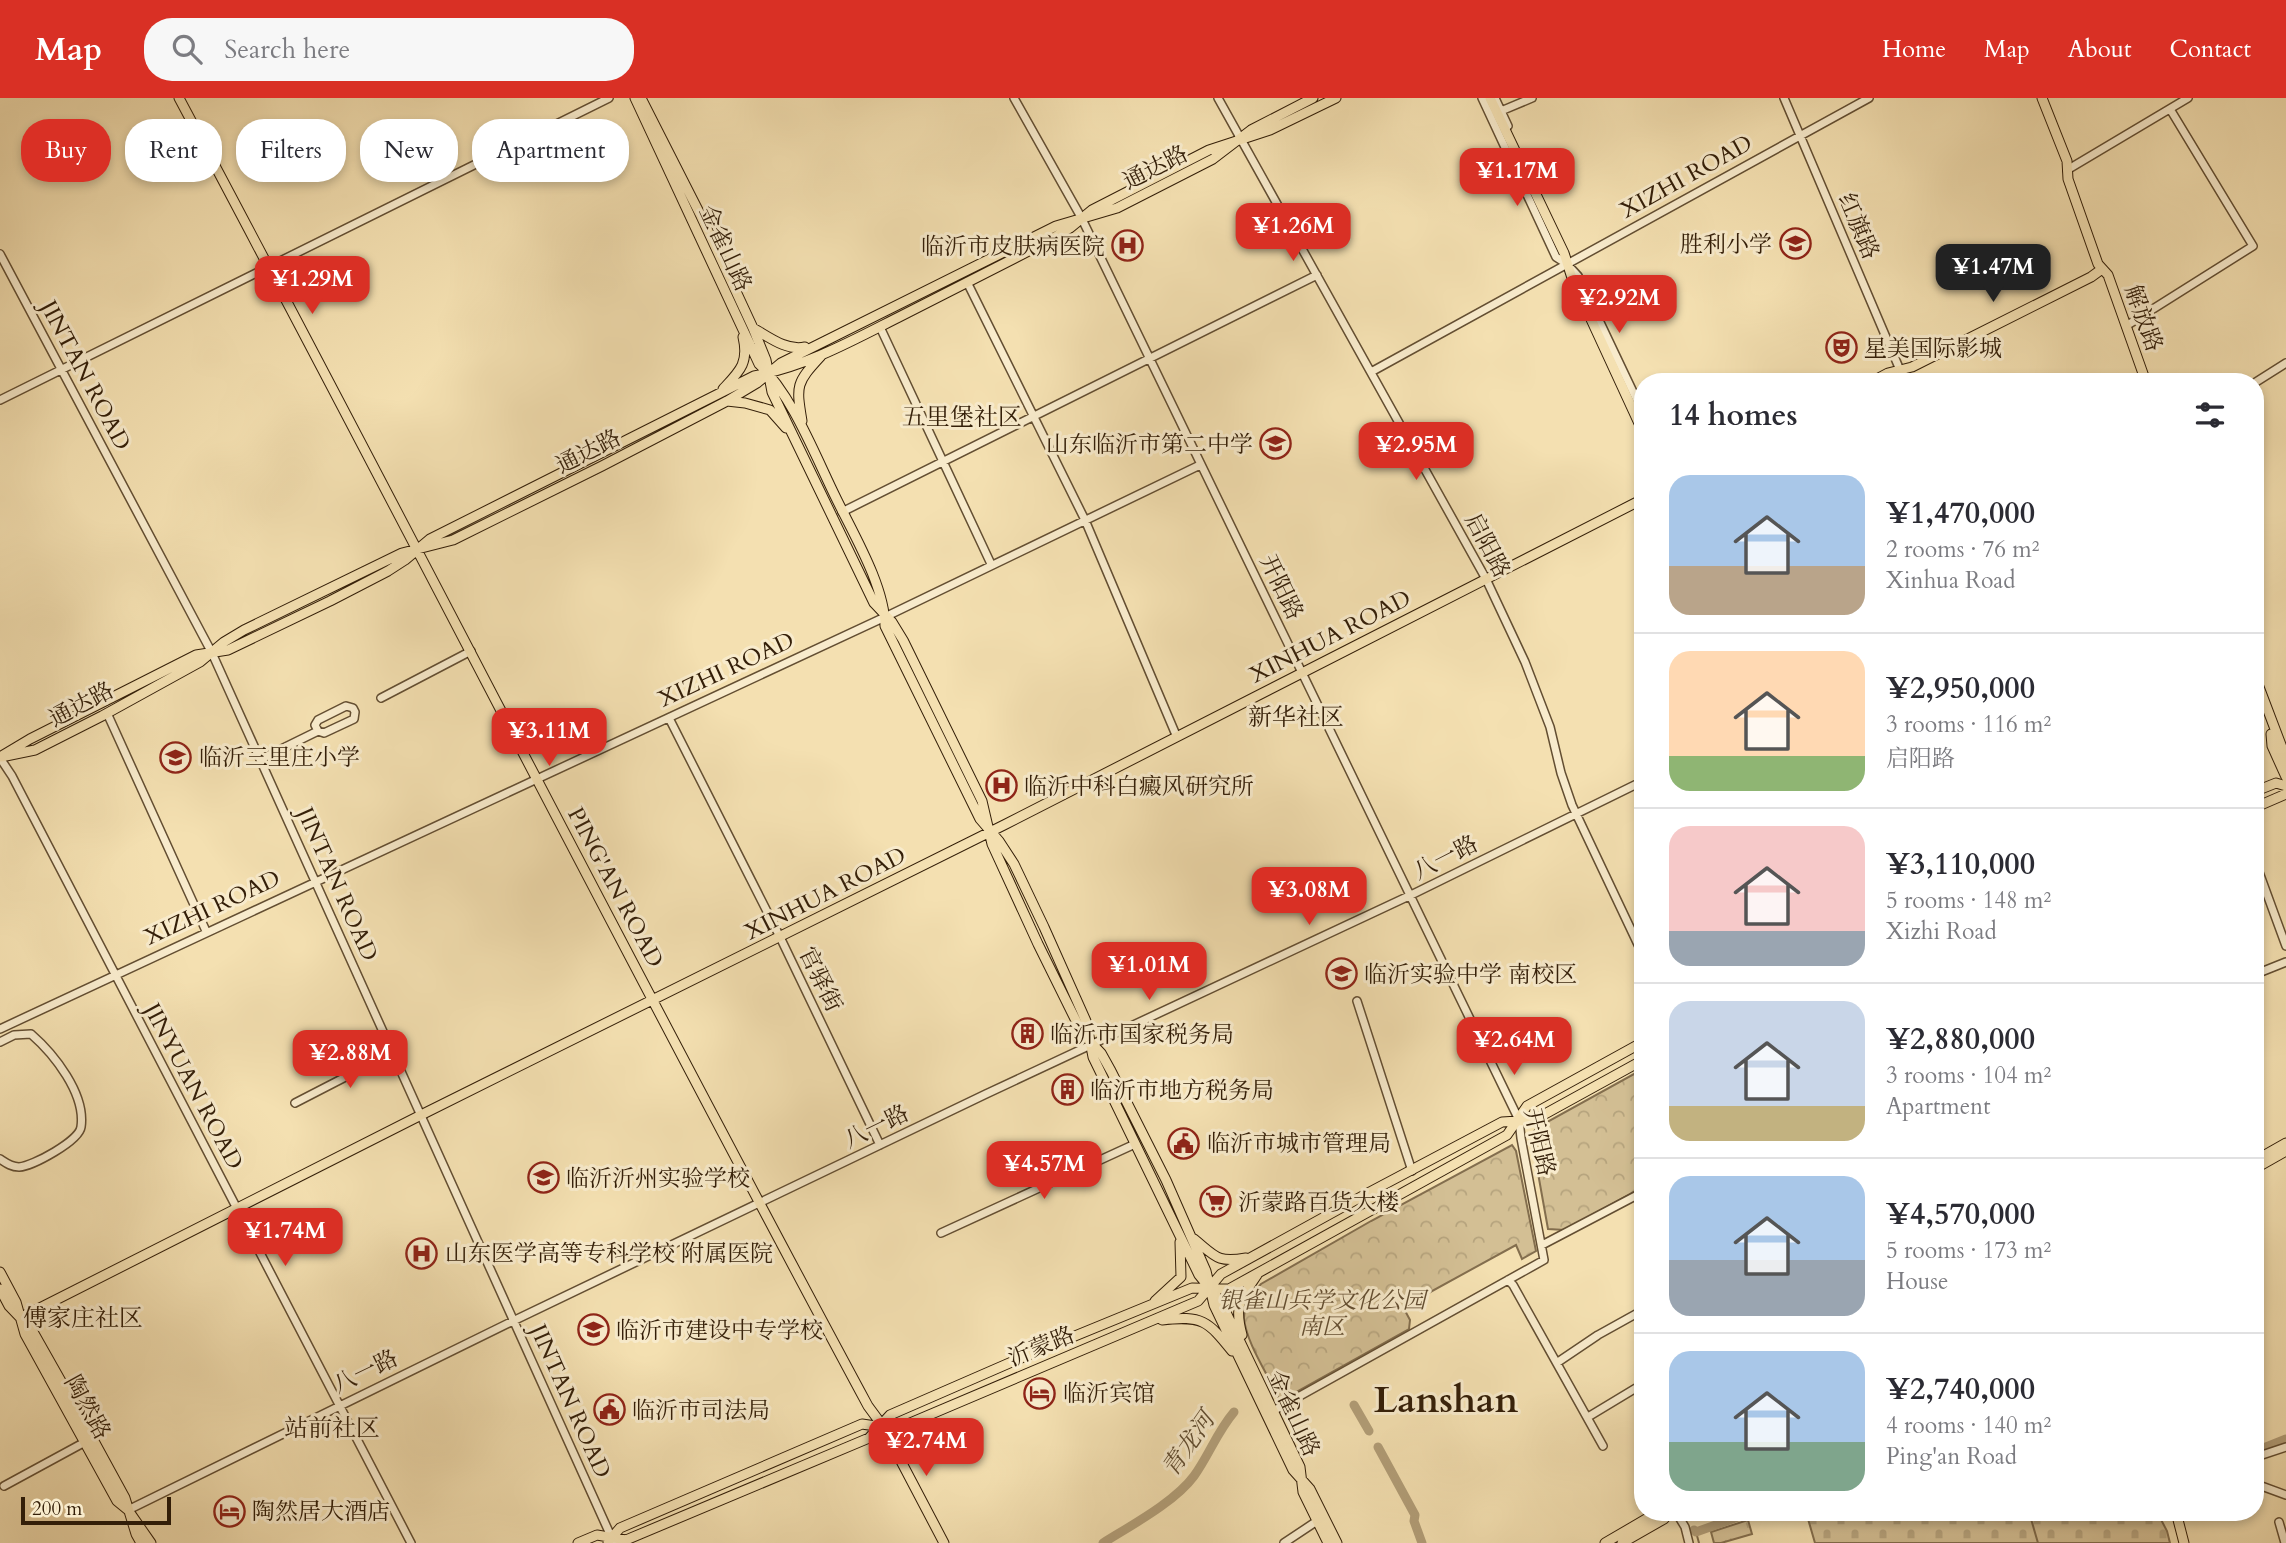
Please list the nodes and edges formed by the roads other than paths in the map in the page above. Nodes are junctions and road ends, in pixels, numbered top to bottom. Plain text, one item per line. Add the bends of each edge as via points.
1 (179, 98) edge
2 (609, 98) edge
3 (635, 98) edge
4 (641, 98) edge
5 (1014, 98) edge
6 (1218, 98) edge
7 (1313, 98) edge
8 (1336, 98) edge
9 (1488, 98) edge
10 (1532, 98) edge
11 (1784, 98) edge
12 (1869, 98) edge
13 (2040, 98) edge
14 (2188, 98) edge
15 (2170, 109) junction
16 (1501, 111) junction
17 (1495, 128) junction
18 (1506, 136) junction
19 (1800, 136) junction
20 (1240, 140) junction
21 (2067, 170) junction
22 (1081, 217) junction
23 (0, 254) edge
24 (1567, 264) junction
25 (270, 267) junction
26 (2102, 269) junction
27 (1317, 275) junction
28 (967, 282) junction
29 (741, 325) junction
30 (2126, 326) junction
31 (880, 327) junction
32 (753, 328) junction
33 (820, 343) junction
34 (823, 355) junction
35 (1149, 360) junction
36 (2286, 363) edge
37 (1611, 364) junction
38 (61, 370) junction
39 (1900, 370) junction
40 (1371, 372) junction
41 (769, 373) junction
42 (1893, 373) edge
43 (1896, 373) edge
44 (1900, 373) edge
45 (1902, 373) edge
46 (2137, 373) edge
47 (2143, 373) edge
48 (2264, 377) edge
49 (718, 394) junction
50 (1634, 394) edge
51 (0, 400) edge
52 (727, 401) junction
53 (1634, 403) edge
54 (1634, 413) edge
55 (1034, 417) junction
56 (1634, 419) edge
57 (803, 430) junction
58 (795, 438) junction
59 (944, 461) junction
60 (1200, 465) junction
61 (1634, 504) edge
62 (842, 512) junction
63 (1085, 520) junction
64 (417, 549) junction
65 (991, 564) junction
66 (1486, 579) junction
67 (885, 617) junction
68 (471, 651) junction
69 (212, 653) junction
70 (1303, 671) junction
71 (381, 698) dead end
72 (2264, 700) edge
73 (107, 713) junction
74 (2264, 715) edge
75 (669, 718) junction
76 (318, 732) junction
77 (2271, 734) junction
78 (1177, 736) junction
79 (0, 758) edge
80 (2286, 758) edge
81 (261, 759) junction
82 (2286, 771) edge
83 (2286, 777) edge
84 (538, 779) junction
85 (1634, 784) edge
86 (2286, 786) edge
87 (2264, 788) edge
88 (2286, 794) edge
89 (2264, 804) edge
90 (1576, 813) junction
91 (990, 832) junction
92 (314, 881) junction
93 (2264, 886) edge
94 (1411, 895) junction
95 (206, 931) junction
96 (1634, 935) edge
97 (779, 937) junction
98 (2286, 946) edge
99 (2286, 962) edge
100 (2264, 971) edge
101 (114, 974) junction
102 (653, 1000) junction
103 (1357, 1001) dead end
104 (0, 1028) edge
105 (0, 1042) edge
106 (1092, 1045) junction
107 (1634, 1047) edge
108 (392, 1053) junction
109 (1634, 1065) edge
110 (295, 1103) dead end
111 (420, 1115) junction
112 (1520, 1120) junction
113 (2286, 1143) edge
114 (1135, 1144) junction
115 (880, 1145) junction
116 (2286, 1151) edge
117 (2264, 1155) edge
118 (0, 1159) edge
119 (2264, 1163) edge
120 (1412, 1171) junction
121 (1634, 1197) edge
122 (759, 1204) junction
123 (237, 1210) junction
124 (941, 1233) dead end
125 (1180, 1237) junction
126 (1193, 1238) junction
127 (1542, 1245) junction
128 (1255, 1257) junction
129 (0, 1272) edge
130 (1259, 1272) junction
131 (1508, 1280) junction
132 (0, 1289) edge
133 (1210, 1289) junction
134 (1150, 1305) junction
135 (1634, 1315) edge
136 (22, 1317) junction
137 (1153, 1320) junction
138 (513, 1321) junction
139 (1244, 1360) junction
140 (1558, 1362) junction
141 (1634, 1389) edge
142 (340, 1405) junction
143 (1273, 1411) junction
144 (1588, 1417) junction
145 (882, 1425) junction
146 (85, 1442) junction
147 (1603, 1446) dead end
148 (2286, 1447) edge
149 (2264, 1454) edge
150 (1302, 1481) junction
151 (4, 1486) dead end
152 (2264, 1487) edge
153 (2286, 1495) edge
154 (128, 1510) junction
155 (1317, 1521) junction
156 (1643, 1521) edge
157 (1660, 1521) edge
158 (1681, 1521) edge
159 (2178, 1521) edge
160 (2279, 1522) dead end
161 (610, 1541) edge
162 (141, 1543) edge
163 (151, 1543) edge
164 (411, 1543) edge
165 (578, 1543) edge
166 (944, 1543) edge
167 (1284, 1543) edge
168 (1328, 1543) edge
169 (1336, 1543) edge
170 (1605, 1543) edge
171 (1622, 1543) edge
172 (1689, 1543) edge
173 (2184, 1543) edge
174 (2285, 1543) edge

1 - 25 main road, PING'AN ROAD
2 - 25 street
3 - 29 main road, 金雀山路
4 - 32 main road, 金雀山路
5 - 22 street, 开阳路
6 - 20 street, 启阳路
7 - 20 main road, 通达路
8 - 20 main road, 通达路
9 - 16 street
9 - 17 street
9 - 18 main road
10 - 16 street
11 - 19 street, 红旗路
12 - 19 street, XIZHI ROAD
13 - 21 main road, 解放路 via 2067,160
14 - 15 street
15 - 21 street
15 - 30 street via 2253,246
16 - 18 main road
16 - 24 street via 1565,247
17 - 18 main road
17 - 24 street via 1556,257
18 - 24 main road
19 - 24 street, XIZHI ROAD
19 - 39 street, 红旗路
20 - 22 main road, 通达路 via 1213,159 1117,208
20 - 27 street, 启阳路
21 - 26 main road, 解放路
22 - 28 main road, 通达路 via 1048,241
22 - 33 main road, 通达路
22 - 35 street, 开阳路
23 - 38 street, JINTAN ROAD
24 - 37 main road
24 - 40 street, XIZHI ROAD
24 - 50 street via 1578,276
24 - 53 main road
25 - 38 street
25 - 64 main road, PING'AN ROAD
26 - 30 main road, 解放路
26 - 39 main road
26 - 46 main road, 解放路
27 - 35 street
27 - 40 street, 启阳路
28 - 31 main road, 通达路
28 - 55 street
29 - 41 main road, 金雀山路 via 759,364
29 - 49 main road via 746,356
30 - 47 main road, 解放路
31 - 34 main road, 通达路
31 - 59 street
32 - 33 main road via 781,345 800,349
32 - 41 main road, 金雀山路
33 - 41 main road, 通达路
34 - 41 main road, 通达路
34 - 57 main road via 797,391
35 - 55 street
35 - 60 street, 开阳路
36 - 48 street
37 - 54 main road
37 - 56 main road
38 - 51 street
38 - 69 street, JINTAN ROAD
39 - 42 main road
39 - 43 main road
39 - 44 street, 红旗路
39 - 45 street, 红旗路
40 - 66 street, 启阳路
41 - 49 main road, 通达路
41 - 52 main road, 通达路
41 - 57 main road, 金雀山路
41 - 58 main road, 金雀山路 via 772,393
49 - 64 main road, 通达路 via 452,527
52 - 58 main road via 770,410
52 - 64 main road, 通达路 via 453,540
55 - 59 street
55 - 63 street
57 - 62 main road, 金雀山路
58 - 67 main road, 金雀山路 via 874,603
59 - 62 street
59 - 65 street
60 - 63 street, XIZHI ROAD
60 - 70 street, 开阳路
61 - 66 main road, XINHUA ROAD
62 - 67 main road, 金雀山路 via 877,585
63 - 65 street, XIZHI ROAD
63 - 78 street
64 - 68 main road, PING'AN ROAD
64 - 69 main road, 通达路 via 388,571 330,601 249,641
65 - 67 street, XIZHI ROAD
66 - 70 main road, XINHUA ROAD
66 - 90 street, 启阳路 via 1550,727
67 - 75 street, XIZHI ROAD
67 - 91 main road, 金雀山路 via 903,640 930,692 982,801
68 - 71 street
68 - 84 main road, PING'AN ROAD
69 - 73 main road, 通达路
69 - 79 main road, 通达路 via 196,655
69 - 81 street, JINTAN ROAD
70 - 78 main road, XINHUA ROAD
70 - 94 street, 开阳路
72 - 80 main road
73 - 79 main road, 通达路 via 35,750
73 - 95 street
74 - 77 main road
75 - 84 street, XIZHI ROAD
75 - 97 street, 官驿街
76 - 76 street via 318,720 346,706 353,708 354,719
76 - 81 street
77 - 82 main road
77 - 83 main road
78 - 91 main road, XINHUA ROAD
79 - 101 street, JINYUAN ROAD
81 - 92 street, JINTAN ROAD
84 - 92 street, XIZHI ROAD
84 - 102 main road, PING'AN ROAD
85 - 90 street, 八一路
86 - 87 main road via 2276,783
88 - 89 main road
90 - 94 street, 八一路
90 - 96 street, 启阳路
91 - 97 main road, XINHUA ROAD
91 - 106 main road, 金雀山路 via 1038,944
92 - 95 street, XIZHI ROAD
92 - 108 street, JINTAN ROAD
93 - 98 street
94 - 106 street, 八一路
94 - 112 street, 开阳路
95 - 101 street, XIZHI ROAD
97 - 102 main road, XINHUA ROAD
97 - 115 street, 官驿街
99 - 100 street
101 - 104 street, XIZHI ROAD
101 - 123 street, JINYUAN ROAD
102 - 111 main road, XINHUA ROAD
102 - 122 main road, PING'AN ROAD
103 - 120 street
105 - 118 street via 31,1034 50,1051 67,1075 81,1127 77,1136 52,1153 22,1167
106 - 114 main road, 金雀山路 via 1093,1057
106 - 115 street, 八一路
106 - 126 main road, 金雀山路 via 1111,1071
107 - 112 main road, 沂蒙路 via 1527,1106
108 - 110 street
108 - 111 street, JINTAN ROAD
109 - 112 main road, 沂蒙路 via 1534,1120
111 - 123 main road, XINHUA ROAD
111 - 138 street, JINTAN ROAD
112 - 120 main road, 沂蒙路 via 1502,1122
112 - 127 street, 开阳路
112 - 130 main road, 沂蒙路 via 1507,1135
113 - 117 main road
114 - 124 street
114 - 125 main road, 金雀山路
115 - 122 street, 八一路
116 - 119 main road
120 - 128 main road, 沂蒙路
121 - 127 street
122 - 138 street, 八一路
122 - 145 main road, PING'AN ROAD
123 - 136 main road, XINHUA ROAD
123 - 142 street, JINYUAN ROAD
125 - 133 main road, 金雀山路
125 - 134 main road via 1181,1277
126 - 128 main road via 1219,1259
126 - 133 main road, 金雀山路
127 - 131 street, 开阳路 via 1544,1259
128 - 133 main road, 沂蒙路 via 1221,1274
129 - 136 main road, 陶然路
130 - 133 main road, 沂蒙路 via 1229,1289
130 - 139 main road via 1240,1300 1237,1317
131 - 140 street
131 - 143 street
132 - 136 main road, 陶然路
133 - 134 main road, 沂蒙路 via 1192,1288
133 - 137 main road, 沂蒙路 via 1198,1301
133 - 139 main road, 金雀山路 via 1221,1302
134 - 145 main road, 沂蒙路 via 890,1415
135 - 140 street
136 - 146 main road, 陶然路 via 25,1334
136 - 154 main road, 陶然路
137 - 139 main road via 1187,1317 1211,1326
137 - 145 main road, 沂蒙路 via 896,1429
138 - 142 street, 八一路
138 - 161 street, JINTAN ROAD
139 - 143 main road, 金雀山路
139 - 150 main road, 金雀山路 via 1293,1471
140 - 144 street
141 - 144 street
142 - 154 street, 八一路
142 - 164 street, JINYUAN ROAD
143 - 150 main road, 金雀山路 via 1300,1467
144 - 147 street
145 - 161 main road, 沂蒙路 via 869,1438 626,1540
145 - 161 main road, 沂蒙路 via 862,1424 620,1528
145 - 166 main road, PING'AN ROAD
146 - 151 street
146 - 154 main road, 陶然路 via 117,1501
148 - 149 street
150 - 155 main road, 金雀山路
150 - 169 main road, 金雀山路
152 - 153 street
154 - 162 main road, 陶然路
154 - 163 main road, 陶然路
155 - 167 street
155 - 168 main road, 金雀山路
156 - 170 main road
157 - 171 main road
158 - 172 street
159 - 173 main road
160 - 174 street
161 - 165 main road, 沂蒙路 via 597,1535

